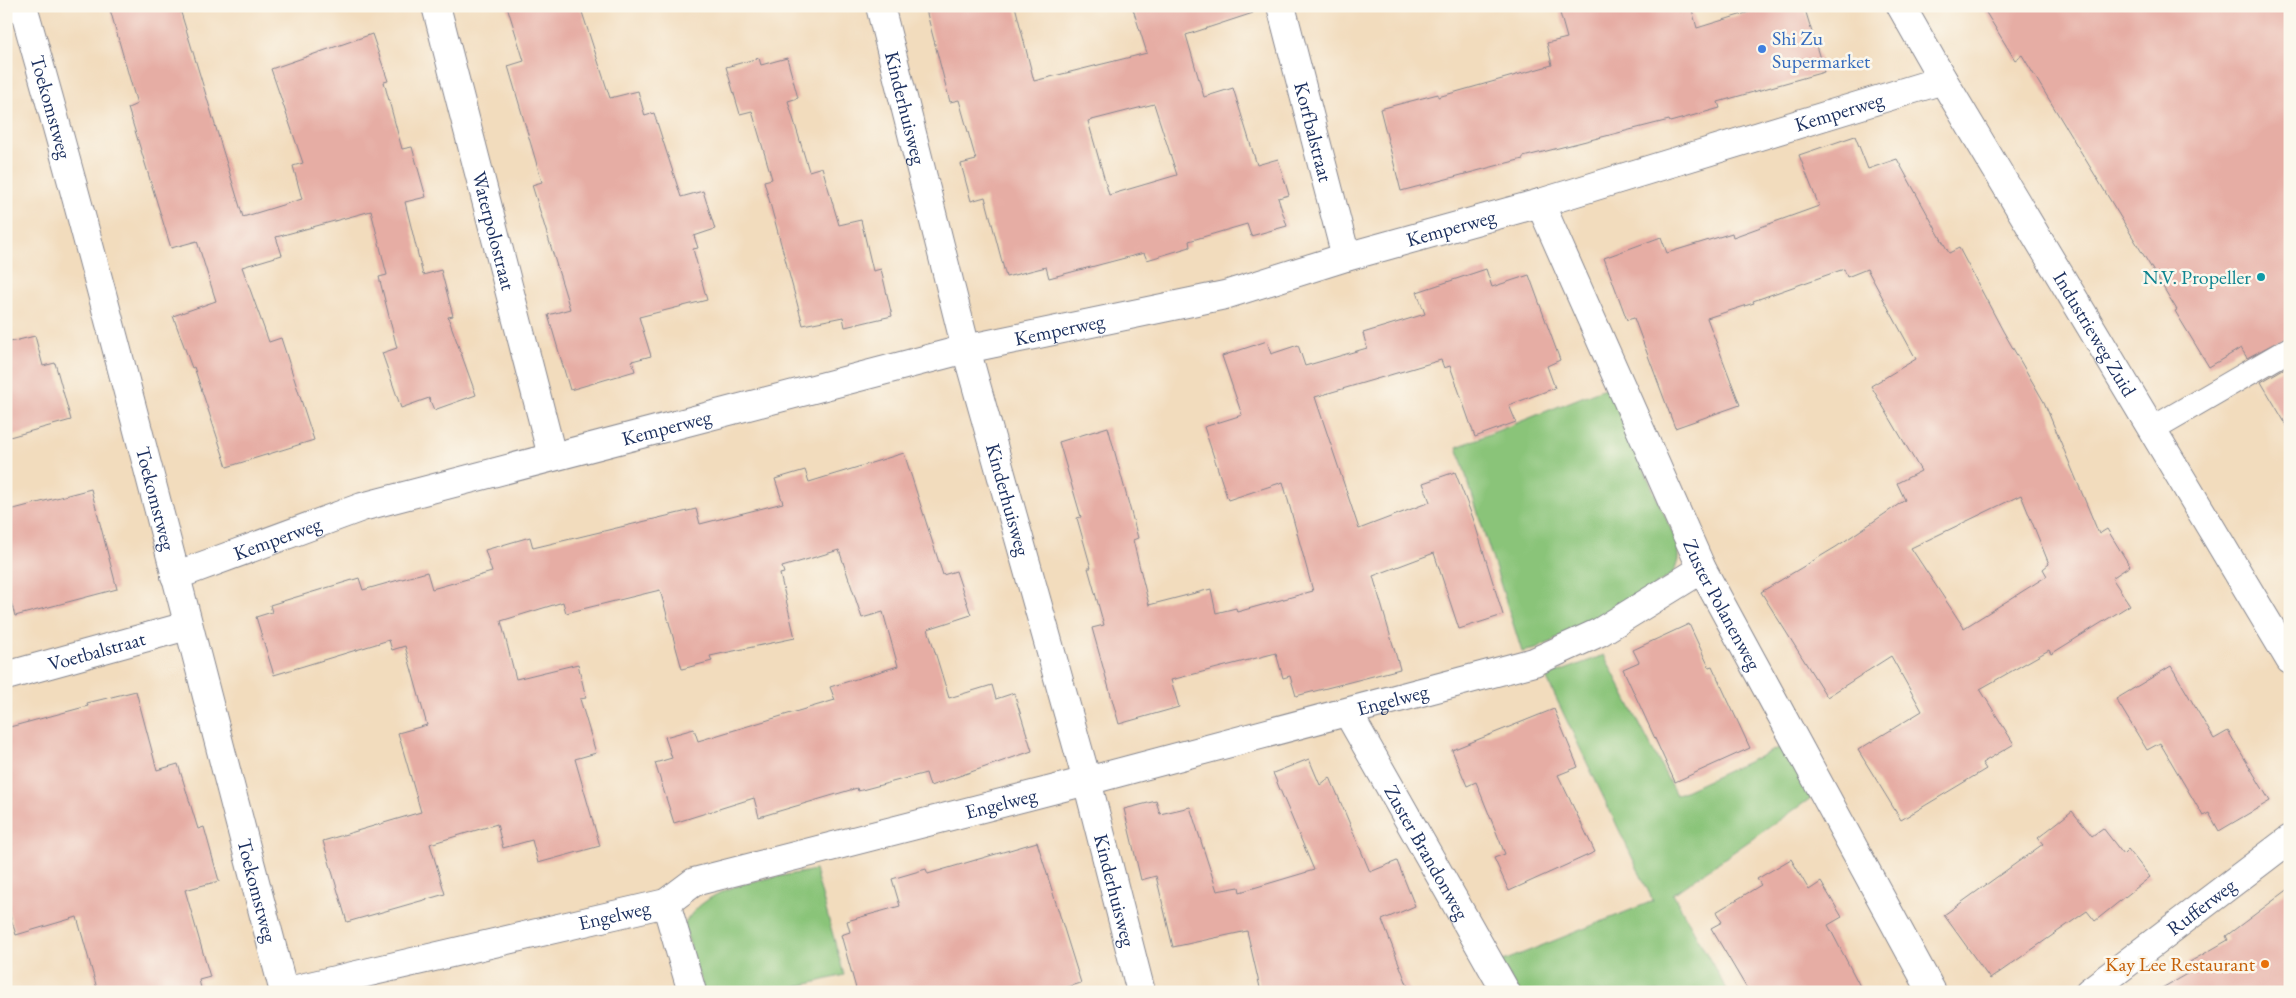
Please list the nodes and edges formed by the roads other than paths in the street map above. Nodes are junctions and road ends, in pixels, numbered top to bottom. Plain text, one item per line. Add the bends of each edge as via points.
1 (24, 6) edge
2 (436, 6) edge
3 (880, 6) edge
4 (1281, 6) edge
5 (1901, 6) edge
6 (1943, 80) junction
7 (1540, 203) junction
8 (1346, 257) junction
9 (966, 349) junction
10 (2290, 349) edge
11 (2152, 429) junction
12 (552, 456) junction
13 (1702, 569) junction
14 (175, 576) junction
15 (187, 626) junction
16 (2290, 660) edge
17 (6, 676) edge
18 (1348, 713) junction
19 (1087, 781) junction
20 (2290, 839) edge
21 (666, 903) junction
22 (284, 992) edge
23 (692, 992) edge
24 (1141, 992) edge
25 (1506, 992) edge
26 (1932, 992) edge
27 (2088, 992) edge

1 - 14 street, Toekomstweg via 84,220
2 - 12 street, Waterpolostraat
3 - 9 street, Kinderhuisweg
4 - 8 street, Korfbalstraat
5 - 6 street, Industrieweg Zuid
6 - 7 street, Kemperweg
6 - 11 street, Industrieweg Zuid
7 - 8 street, Kemperweg
7 - 13 street, Zuster Polanenweg
8 - 9 street, Kemperweg via 1226,295
9 - 12 street, Kemperweg
9 - 19 street, Kinderhuisweg
10 - 11 lane
11 - 16 street, Industrieweg Zuid
12 - 14 street, Kemperweg via 362,507
13 - 18 street, Engelweg via 1600,632 1534,662
13 - 26 street, Zuster Polanenweg
14 - 15 street, Toekomstweg
15 - 17 street, Voetbalstraat
15 - 22 street, Toekomstweg
18 - 19 street, Engelweg
18 - 25 street, Zuster Brandonweg
19 - 21 street, Engelweg via 694,882
19 - 24 street, Kinderhuisweg
20 - 27 street, Rufferweg
21 - 22 street, Engelweg
21 - 23 street

